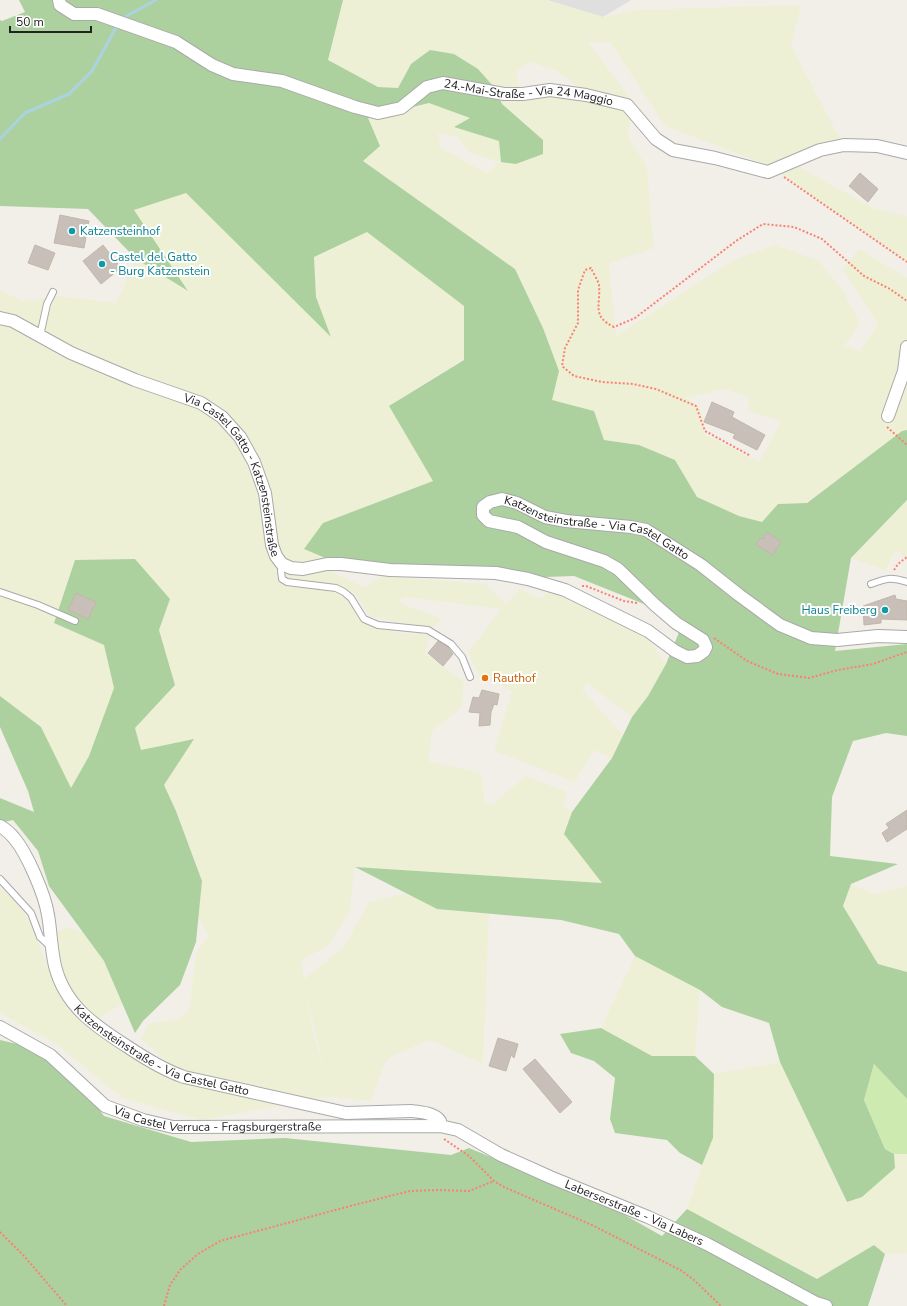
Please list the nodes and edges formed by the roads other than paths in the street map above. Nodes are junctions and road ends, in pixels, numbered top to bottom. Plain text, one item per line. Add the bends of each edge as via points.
1 (59, 0) edge
2 (907, 153) edge
3 (53, 292) dead end
4 (0, 318) edge
5 (40, 336) junction
6 (907, 347) edge
7 (888, 416) road end
8 (282, 564) junction
9 (907, 582) edge
10 (871, 584) dead end
11 (565, 590) joint
12 (0, 592) edge
13 (75, 621) dead end
14 (907, 637) edge
15 (470, 677) dead end
16 (0, 826) edge
17 (0, 879) edge
18 (52, 948) junction
19 (0, 1027) edge
20 (440, 1126) junction
21 (826, 1306) edge

1 - 2 street, 24.-Mai-Straße - Via 24 Maggio via 60,5 74,14 97,14 176,42 212,65 233,74 282,81 355,107 378,112 402,108 427,87 442,83 504,94 550,90 627,105 656,139 673,150 768,172 820,150 844,145 877,146
3 - 5 lane via 47,304
4 - 5 street, Via Castel Gatto - Katzensteinstraße via 13,321
5 - 8 street, Via Castel Gatto - Katzensteinstraße via 71,353 135,380 201,403 222,417 240,437 254,462 265,493 272,545
6 - 7 street via 904,371
8 - 11 street, Via Castel Gatto - Katzensteinstraße via 303,569 326,564 342,564 390,570 496,573
8 - 15 lane via 282,579 287,582 336,588 351,598 364,619 378,625 428,630 438,635 451,644 462,657
9 - 10 lane via 894,578
11 - 14 street, Katzensteinstraße - Via Castel Gatto via 648,630 675,652 687,657 697,656 706,647 702,640 676,623 618,569 604,561 546,542 518,527 489,521 484,515 483,507 502,499 517,503 545,517 631,526 646,530 701,565 780,625 811,638 837,640 878,636
12 - 13 lane
16 - 18 street, Katzensteinstraße - Via Castel Gatto via 20,846 38,884 48,912
17 - 18 lane via 31,912 40,937
18 - 20 street, Katzensteinstraße - Via Castel Gatto via 55,966 65,991 81,1012 115,1039 175,1074 341,1112 422,1113 438,1118
19 - 20 street, Via Castel Verruca - Fragsburgerstraße via 50,1056 105,1106 143,1120 173,1127
20 - 21 street, Laberserstraße - Via Labers via 458,1130 550,1177 707,1244

